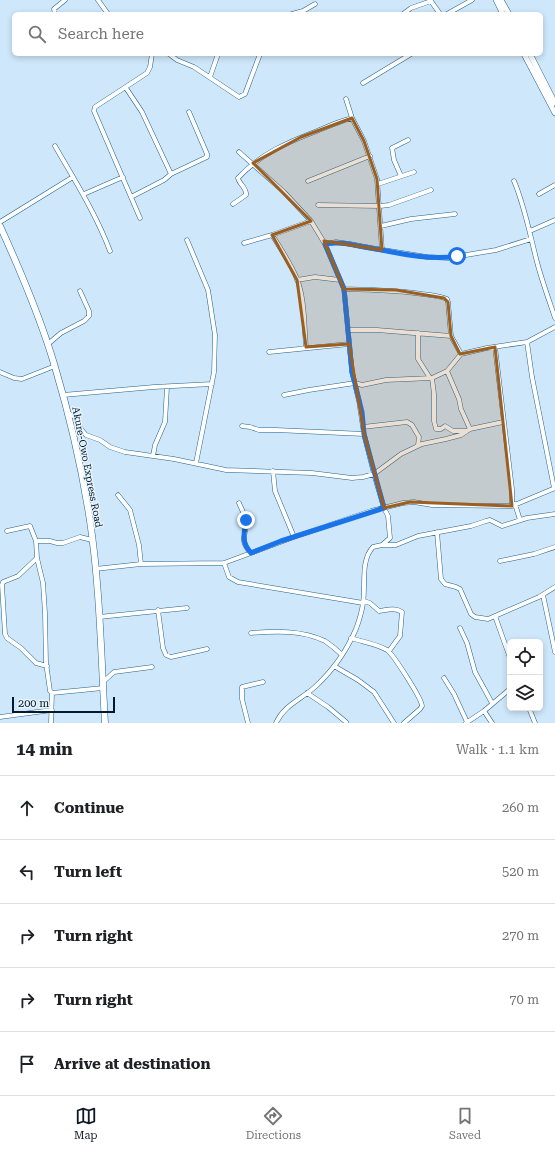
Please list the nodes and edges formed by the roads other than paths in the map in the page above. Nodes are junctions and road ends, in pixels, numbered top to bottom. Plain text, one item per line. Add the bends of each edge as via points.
1 (65, 0) edge
2 (98, 0) edge
3 (472, 0) edge
4 (496, 0) edge
5 (501, 0) edge
6 (315, 4) dead end
7 (55, 12) edge
8 (107, 12) edge
9 (299, 12) edge
10 (406, 12) edge
11 (439, 12) edge
12 (451, 12) edge
13 (502, 12) edge
14 (508, 12) edge
15 (152, 56) edge
16 (172, 56) edge
17 (217, 56) edge
18 (259, 56) edge
19 (408, 56) edge
20 (525, 56) edge
21 (531, 56) edge
22 (210, 77) junction
23 (363, 83) dead end
24 (126, 88) junction
25 (346, 99) dead end
26 (555, 103) edge
27 (189, 112) dead end
28 (555, 113) edge
29 (352, 118) junction
30 (408, 140) dead end
31 (55, 146) dead end
32 (240, 152) dead end
33 (370, 156) junction
34 (253, 163) junction
35 (414, 172) dead end
36 (171, 174) junction
37 (401, 176) junction
38 (73, 177) junction
39 (123, 177) junction
40 (308, 181) dead end
41 (514, 181) dead end
42 (378, 184) junction
43 (555, 185) edge
44 (431, 190) dead end
45 (84, 194) junction
46 (539, 194) dead end
47 (131, 197) junction
48 (233, 204) dead end
49 (318, 206) dead end
50 (380, 206) junction
51 (455, 214) dead end
52 (140, 218) dead end
53 (555, 220) edge
54 (311, 221) junction
55 (0, 222) edge
56 (0, 226) edge
57 (381, 226) junction
58 (530, 231) junction
59 (272, 235) junction
60 (532, 239) junction
61 (187, 240) dead end
62 (244, 243) dead end
63 (325, 244) junction
64 (382, 250) junction
65 (110, 252) dead end
66 (297, 280) junction
67 (340, 280) junction
68 (344, 289) junction
69 (80, 291) dead end
70 (555, 318) edge
71 (555, 327) edge
72 (348, 330) junction
73 (418, 333) junction
74 (451, 336) junction
75 (527, 342) junction
76 (48, 344) junction
77 (349, 344) junction
78 (306, 347) junction
79 (495, 347) junction
80 (269, 352) dead end
81 (460, 354) junction
82 (55, 366) junction
83 (447, 371) junction
84 (0, 372) edge
85 (431, 378) junction
86 (355, 383) junction
87 (212, 384) junction
88 (167, 387) junction
89 (63, 395) junction
90 (284, 395) dead end
91 (68, 413) junction
92 (503, 422) junction
93 (242, 426) dead end
94 (363, 427) junction
95 (469, 430) junction
96 (364, 434) junction
97 (418, 445) junction
98 (153, 456) junction
99 (196, 463) junction
100 (273, 470) junction
101 (374, 474) junction
102 (555, 488) edge
103 (118, 494) dead end
104 (238, 503) dead end
105 (514, 505) junction
106 (384, 508) junction
107 (555, 514) edge
108 (520, 520) junction
109 (7, 531) dead end
110 (437, 532) junction
111 (294, 537) junction
112 (92, 540) junction
113 (36, 541) junction
114 (382, 545) junction
115 (555, 547) edge
116 (251, 553) junction
117 (37, 558) junction
118 (500, 561) dead end
119 (224, 563) junction
120 (141, 564) junction
121 (95, 569) junction
122 (555, 587) edge
123 (543, 595) junction
124 (363, 602) junction
125 (187, 608) dead end
126 (158, 610) junction
127 (495, 616) junction
128 (99, 617) junction
129 (549, 626) junction
130 (555, 626) edge
131 (460, 628) dead end
132 (251, 633) dead end
133 (351, 638) junction
134 (207, 649) dead end
135 (507, 650) edge
136 (389, 651) junction
137 (555, 652) edge
138 (342, 654) junction
139 (47, 666) junction
140 (334, 666) junction
141 (152, 667) dead end
142 (444, 678) dead end
143 (263, 682) dead end
144 (103, 685) junction
145 (507, 691) edge
146 (307, 693) junction
147 (52, 694) junction
148 (492, 703) junction
149 (52, 710) junction
150 (484, 710) junction
151 (530, 711) edge
152 (0, 717) edge
153 (346, 722) dead end
154 (466, 722) edge
155 (51, 723) edge
156 (105, 723) edge
157 (248, 723) edge
158 (276, 723) edge
159 (394, 723) edge
160 (404, 723) edge
161 (492, 723) edge
162 (535, 723) edge

1 - 7 street via 54,9
2 - 8 street
3 - 12 street
4 - 13 main road
5 - 14 main road
6 - 9 street
10 - 11 street via 431,1
15 - 24 street via 149,70
16 - 22 street
17 - 22 street
18 - 22 street via 245,94 241,97
19 - 23 street
20 - 28 main road
21 - 26 main road
24 - 36 street via 142,112
24 - 39 street via 95,107 94,111
25 - 29 street
27 - 36 street via 207,157
29 - 33 street
29 - 34 street via 268,152
30 - 37 street via 392,148
31 - 38 street
32 - 34 street
33 - 40 street
33 - 42 street
34 - 48 street via 238,178 246,195
34 - 54 street
35 - 37 street
36 - 47 street
37 - 42 street
38 - 45 street
38 - 55 street
39 - 45 street
39 - 47 street
41 - 58 street
42 - 50 street
43 - 46 street
44 - 50 street
45 - 65 street
47 - 52 street
49 - 50 street
50 - 57 street
51 - 57 street via 411,219
53 - 58 street
54 - 59 street
54 - 63 street
56 - 76 highway, Akure-Owo Express Road
57 - 64 street
58 - 60 street
59 - 62 street
59 - 66 street
60 - 64 street via 496,250 448,258
60 - 70 street
61 - 87 street via 203,277 210,302 215,335
63 - 64 street via 336,242
63 - 67 street
66 - 67 street via 315,277
66 - 78 street via 303,309
67 - 68 street
68 - 72 street
68 - 74 street via 396,290 447,299
69 - 76 street via 89,310 89,316
71 - 75 street
72 - 73 street
72 - 77 street
73 - 74 street
73 - 85 street via 418,359
74 - 81 street
75 - 79 street
75 - 102 street
76 - 82 highway, Akure-Owo Express Road
77 - 78 street
77 - 86 street
78 - 80 street
79 - 81 street
79 - 92 street
81 - 83 street
82 - 84 street via 22,379
82 - 89 highway, Akure-Owo Express Road
83 - 85 street
83 - 95 street
85 - 86 street via 386,380 362,385
85 - 95 street via 436,429 445,426 453,431
86 - 90 street
86 - 94 street
87 - 88 street
87 - 99 street
88 - 89 street
88 - 98 street via 165,422
89 - 91 highway, Akure-Owo Express Road
91 - 98 street via 77,418 86,435 125,452
91 - 112 highway, Akure-Owo Express Road
92 - 95 street
92 - 105 street
93 - 96 street via 259,430
94 - 96 street
94 - 97 street via 407,422 417,433
95 - 97 street via 459,436
96 - 101 street
97 - 101 street
98 - 99 street
99 - 100 street via 226,470
100 - 101 street via 352,478
100 - 111 street via 275,491
101 - 106 street
102 - 105 street
103 - 120 street via 130,510
104 - 116 street via 246,520 245,547
105 - 106 street via 432,505 414,502
105 - 108 street
106 - 111 street
106 - 114 street via 388,516 390,536
107 - 108 street
108 - 110 street via 502,526 490,520
109 - 113 street via 28,526
110 - 114 street via 396,545
110 - 127 street via 443,581 460,590 468,609 475,617 488,619
111 - 116 street
112 - 113 street via 80,537 63,543
112 - 121 highway, Akure-Owo Express Road
113 - 117 street
114 - 124 street via 374,547 367,556
115 - 118 street
116 - 119 street
117 - 139 street via 43,583
117 - 139 street via 18,576 3,582 5,634 36,663
119 - 120 street
119 - 124 street via 229,577 238,582
120 - 121 street
121 - 128 highway, Akure-Owo Express Road
122 - 123 street
123 - 127 street
123 - 129 street
124 - 133 street
124 - 136 street via 370,603 379,611 389,609 402,612 400,636
125 - 126 street
126 - 128 street
126 - 134 street via 166,655 171,657
127 - 135 street
128 - 144 highway, Akure-Owo Express Road
129 - 130 street
129 - 137 street
131 - 148 street via 475,672
132 - 138 street via 298,634 326,642
133 - 136 street
133 - 138 street
136 - 160 street via 422,703 420,709
138 - 140 street
139 - 147 street
140 - 146 street
140 - 159 street via 374,692
141 - 144 street via 114,672
142 - 154 street
143 - 157 street via 242,687
144 - 147 street
144 - 156 highway, Akure-Owo Express Road
145 - 148 street
146 - 153 street
146 - 158 street via 289,706
147 - 149 street
148 - 150 street
149 - 152 street
149 - 155 street
150 - 154 street
150 - 161 street
151 - 162 street

